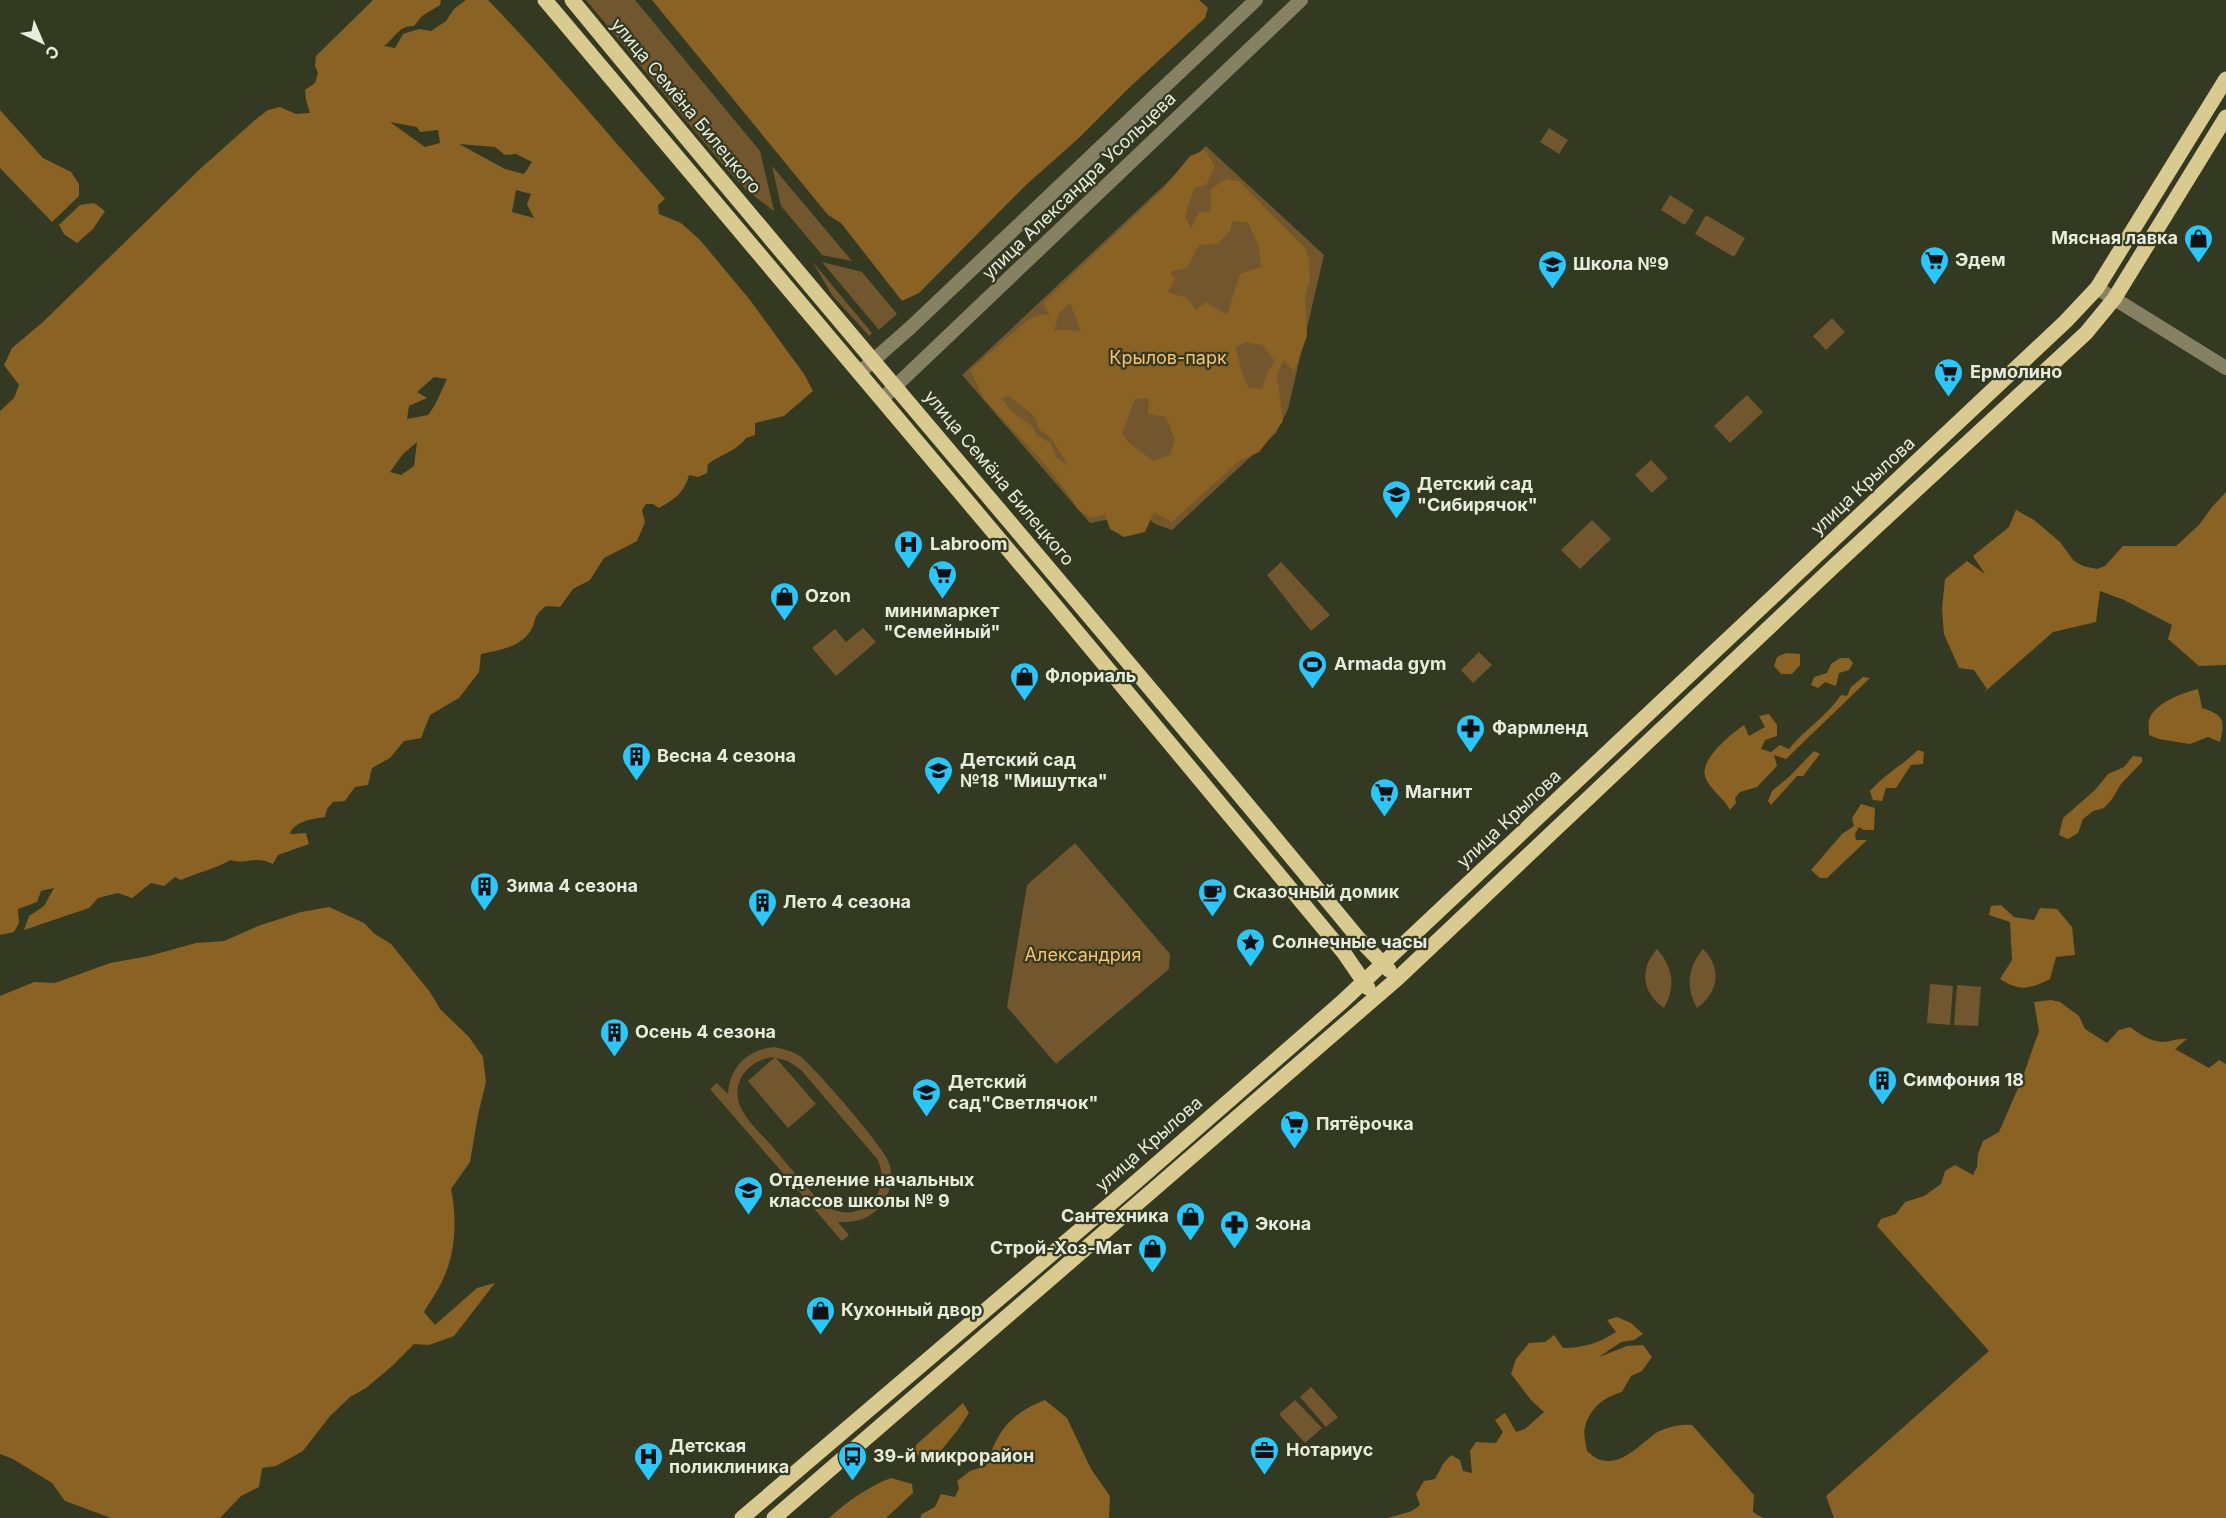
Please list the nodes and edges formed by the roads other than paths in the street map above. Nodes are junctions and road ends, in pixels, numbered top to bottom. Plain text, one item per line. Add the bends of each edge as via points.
1 (545, 0) edge
2 (572, 0) edge
3 (1256, 0) edge
4 (1301, 0) edge
5 (2226, 79) edge
6 (2226, 117) edge
7 (2097, 288) junction
8 (2114, 299) junction
9 (874, 360) junction
10 (2226, 368) edge
11 (860, 372) junction
12 (896, 386) junction
13 (882, 399) junction
14 (1382, 964) junction
15 (1398, 978) junction
16 (1364, 982) junction
17 (1376, 998) junction
18 (742, 1518) edge
19 (774, 1518) edge

1 - 11 main road
2 - 9 main road, улица Семёна Билецкого
3 - 9 street, улица Александра Усольцева
4 - 12 street, улица Александра Усольцева
5 - 7 main road, улица Крылова
6 - 8 main road
7 - 8 street
7 - 14 main road, улица Крылова
8 - 10 street
8 - 15 main road via 2086,333
9 - 11 street, улица Александра Усольцева
9 - 12 main road, улица Семёна Билецкого
11 - 13 main road
12 - 13 street, улица Александра Усольцева
12 - 14 main road, улица Семёна Билецкого
13 - 16 main road via 1344,953
14 - 15 main road, улица Семёна Билецкого
14 - 16 main road, улица Крылова
15 - 17 main road
16 - 17 main road
16 - 18 main road, улица Крылова
17 - 19 main road

